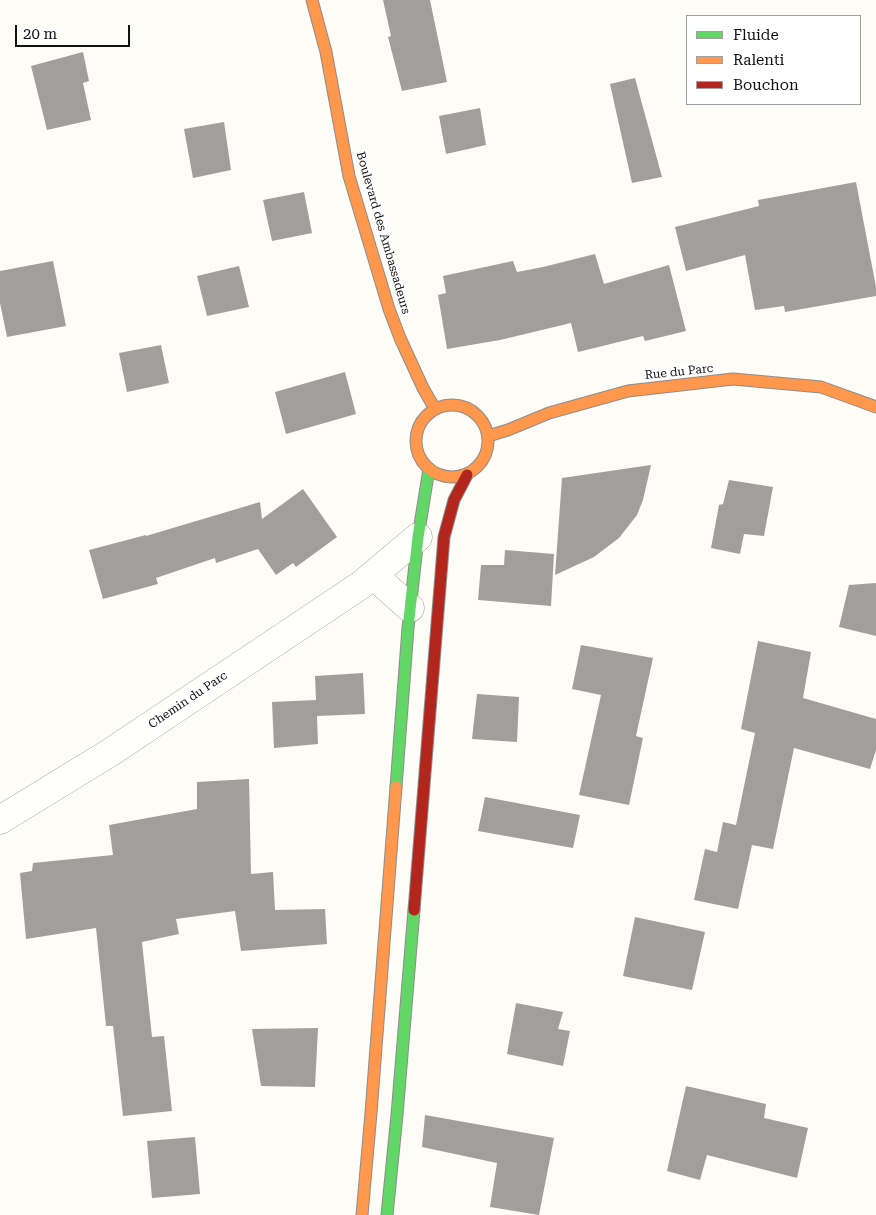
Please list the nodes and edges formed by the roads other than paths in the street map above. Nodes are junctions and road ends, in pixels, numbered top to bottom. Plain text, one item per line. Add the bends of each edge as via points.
1 (312, 0) edge
2 (876, 407) edge
3 (434, 409) junction
4 (488, 436) junction
5 (428, 470) junction
6 (467, 475) junction
7 (418, 537) junction
8 (373, 575) junction
9 (410, 608) junction
10 (0, 820) edge
11 (362, 1215) edge
12 (387, 1215) edge

1 - 3 main road, Boulevard des Ambassadeurs via 326,52 349,176 389,309
2 - 4 main road, Rue du Parc via 821,387 733,379 628,391 549,413
3 - 4 main road via 445,405 469,408 485,425
3 - 5 main road via 425,416 416,438 421,460
4 - 6 main road via 484,459
5 - 6 main road via 447,478
5 - 7 main road
6 - 12 main road via 454,500 444,537
7 - 8 street, Chemin du Parc
7 - 9 main road
8 - 9 street
8 - 10 street, Chemin du Parc via 111,752
9 - 11 main road

